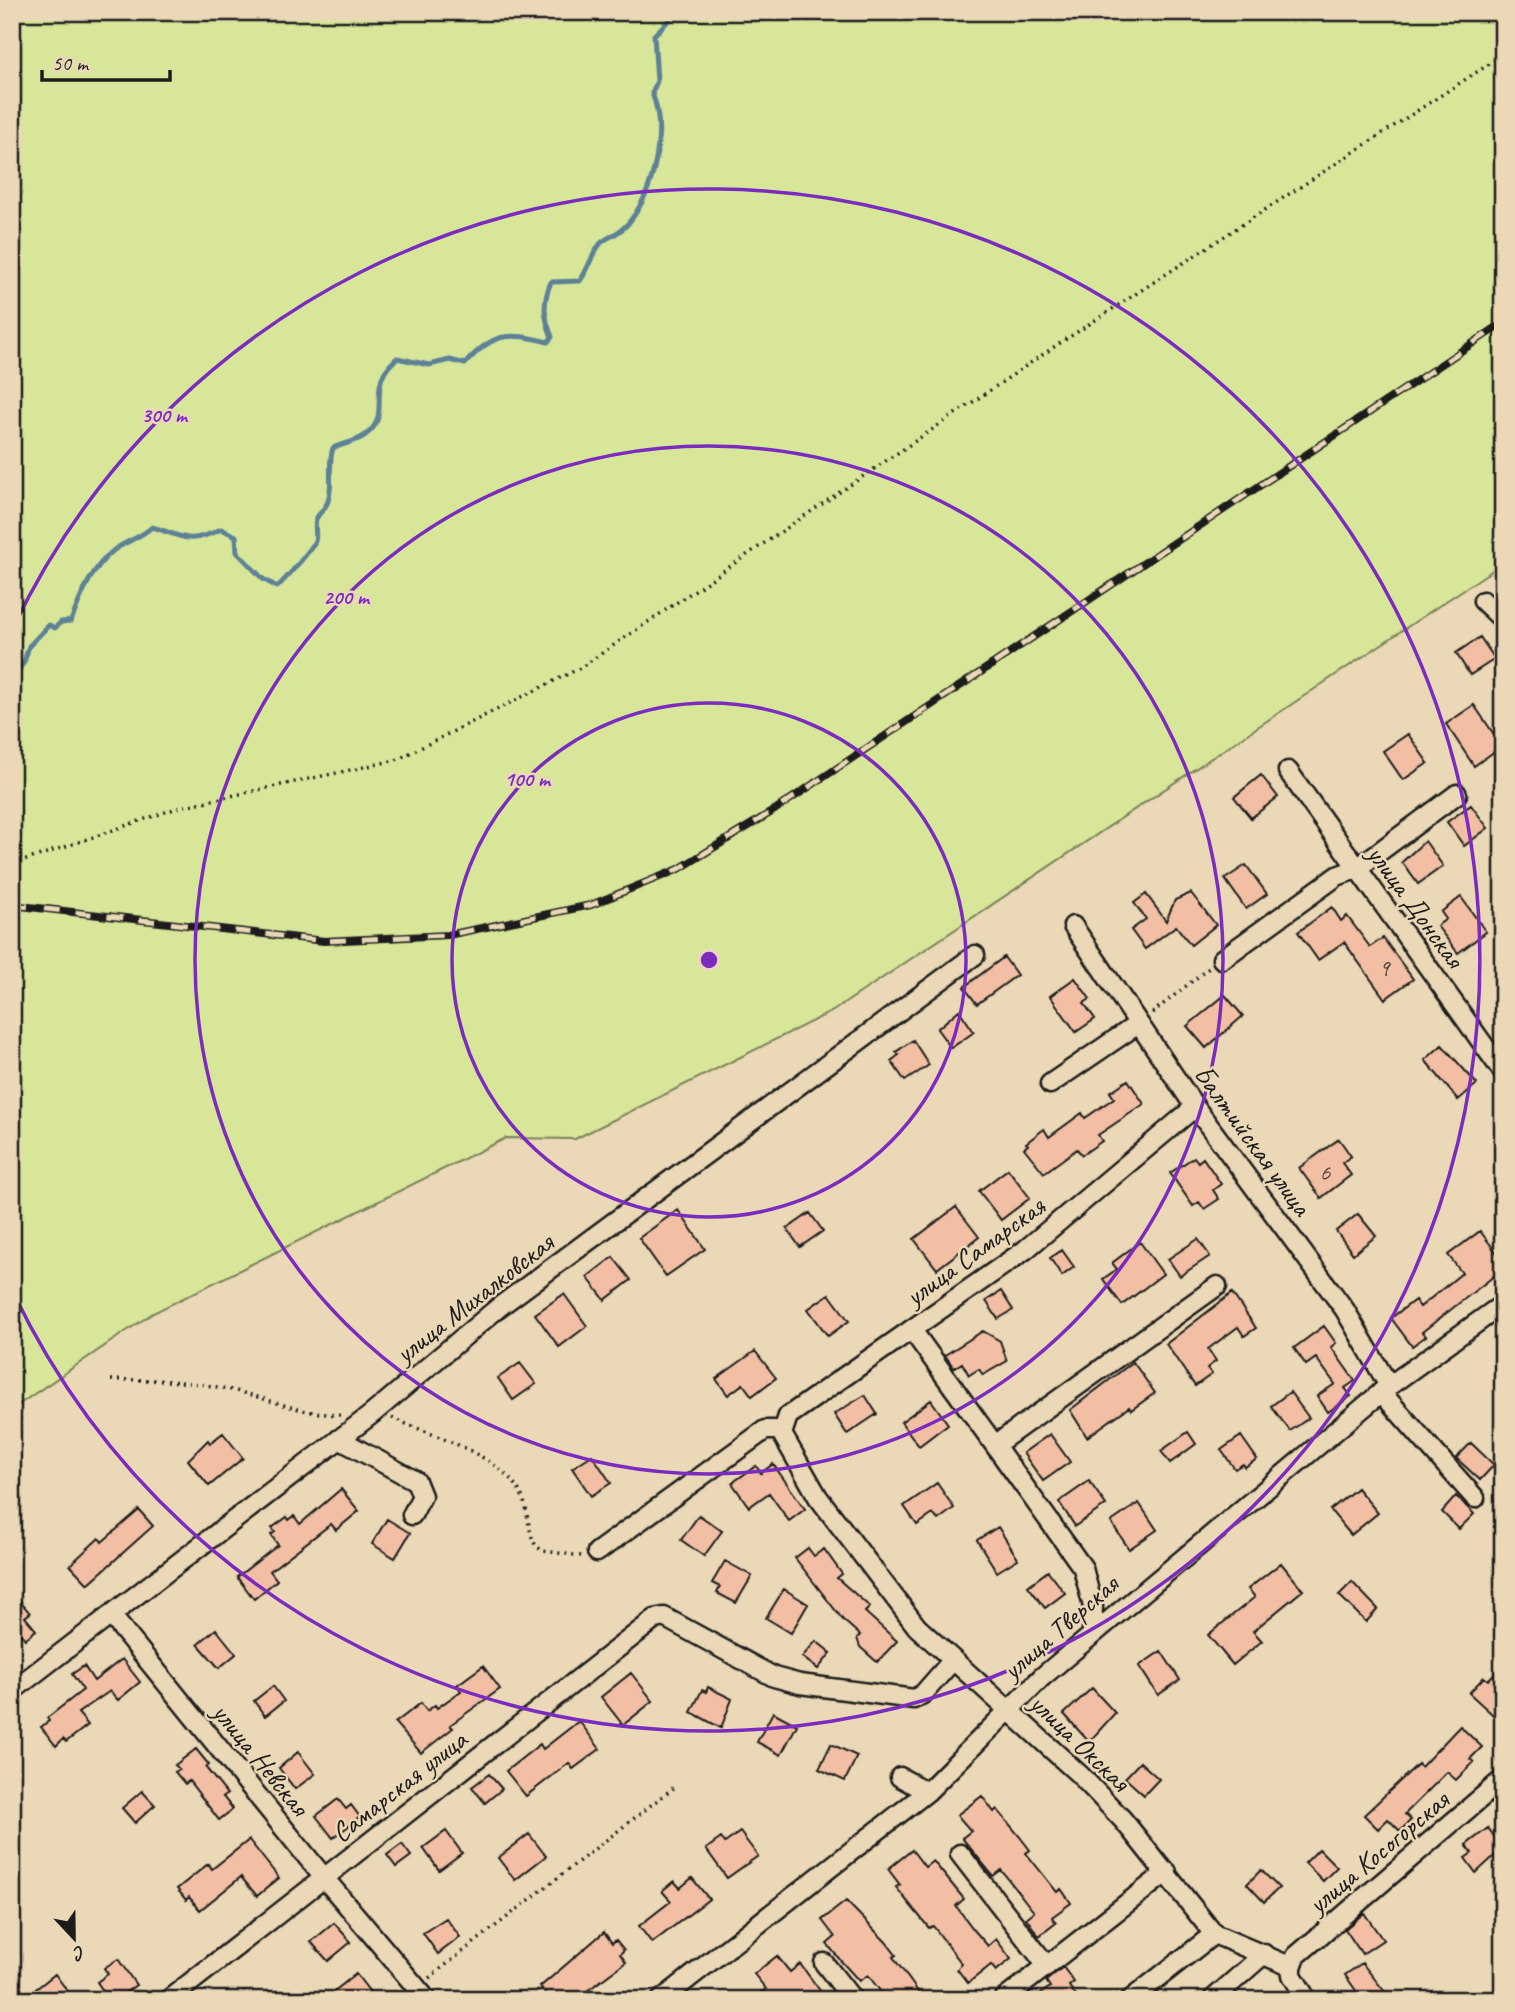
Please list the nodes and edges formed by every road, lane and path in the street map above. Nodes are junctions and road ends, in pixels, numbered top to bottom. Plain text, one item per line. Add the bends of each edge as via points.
1 (1503, 55) edge
2 (1483, 601) dead end
3 (1503, 620) edge
4 (1288, 771) dead end
5 (1457, 794) dead end
6 (12, 865) edge
7 (1356, 869) junction
8 (1073, 926) dead end
9 (975, 956) dead end
10 (1219, 961) joint
11 (1138, 1024) junction
12 (1503, 1072) edge
13 (1050, 1084) dead end
14 (1195, 1107) junction
15 (1217, 1286) dead end
16 (1503, 1304) edge
17 (912, 1330) junction
18 (111, 1380) dead end
19 (1385, 1389) junction
20 (374, 1413) junction
21 (782, 1430) junction
22 (340, 1439) junction
23 (995, 1445) junction
24 (1475, 1498) dead end
25 (412, 1515) dead end
26 (597, 1552) joint
27 (111, 1615) junction
28 (1092, 1633) junction
29 (952, 1661) junction
30 (12, 1691) edge
31 (1008, 1709) junction
32 (900, 1777) dead end
33 (1503, 1779) edge
34 (673, 1788) dead end
35 (927, 1792) junction
36 (960, 1854) dead end
37 (1167, 1872) junction
38 (325, 1880) junction
39 (1214, 1934) junction
40 (1264, 1954) junction
41 (824, 1964) dead end
42 (1047, 1966) junction
43 (1292, 1967) junction
44 (422, 1994) edge
45 (168, 2000) edge
46 (661, 2000) edge
47 (853, 2000) edge
48 (1003, 2000) edge
49 (1130, 2000) edge
50 (1212, 2000) edge
51 (1307, 2000) edge

1 - 6 path via 1051,349 580,668 396,760 180,807
2 - 3 street
4 - 7 street, улица Донская
5 - 7 street
7 - 10 street via 1337,876
7 - 12 street, улица Донская
8 - 11 street, Балтийская улица
9 - 20 street, улица Михалковская via 499,1307
10 - 11 path
11 - 13 street
11 - 14 street, Балтийская улица
14 - 17 street, улица Самарская via 1062,1222
14 - 19 street, Балтийская улица via 1345,1310
15 - 23 street
16 - 19 street, улица Тверская
17 - 21 street, улица Самарская via 788,1416
17 - 23 street
18 - 20 path via 163,1379 236,1391 318,1415
19 - 24 street, Балтийская улица
19 - 28 street, улица Тверская
20 - 22 street, улица Михалковская
20 - 26 path via 491,1462 504,1472 522,1494 539,1549 579,1556
21 - 26 street via 765,1430
21 - 29 street, улица Окская via 784,1442 818,1497 917,1626
22 - 25 street via 416,1481 422,1496
22 - 27 street, улица Михалковская
23 - 28 street via 1083,1567 1093,1607
27 - 30 street, улица Михалковская
27 - 38 street, улица Невская
28 - 31 street, улица Тверская
29 - 31 street, улица Окская
29 - 38 street, Самарская улица via 914,1699 800,1684 774,1677 664,1617 642,1627
31 - 35 street, улица Тверская
31 - 37 street, улица Окская via 1080,1775
32 - 35 street
33 - 43 street, улица Косогорская via 1296,1956
34 - 44 path
35 - 46 street, улица Тверская
36 - 42 street
37 - 39 street, улица Окская
37 - 42 street
38 - 44 street, улица Невская
38 - 45 street, Самарская улица
39 - 40 street
39 - 49 street
40 - 43 street
40 - 50 street
41 - 47 street
42 - 48 street
43 - 51 street

